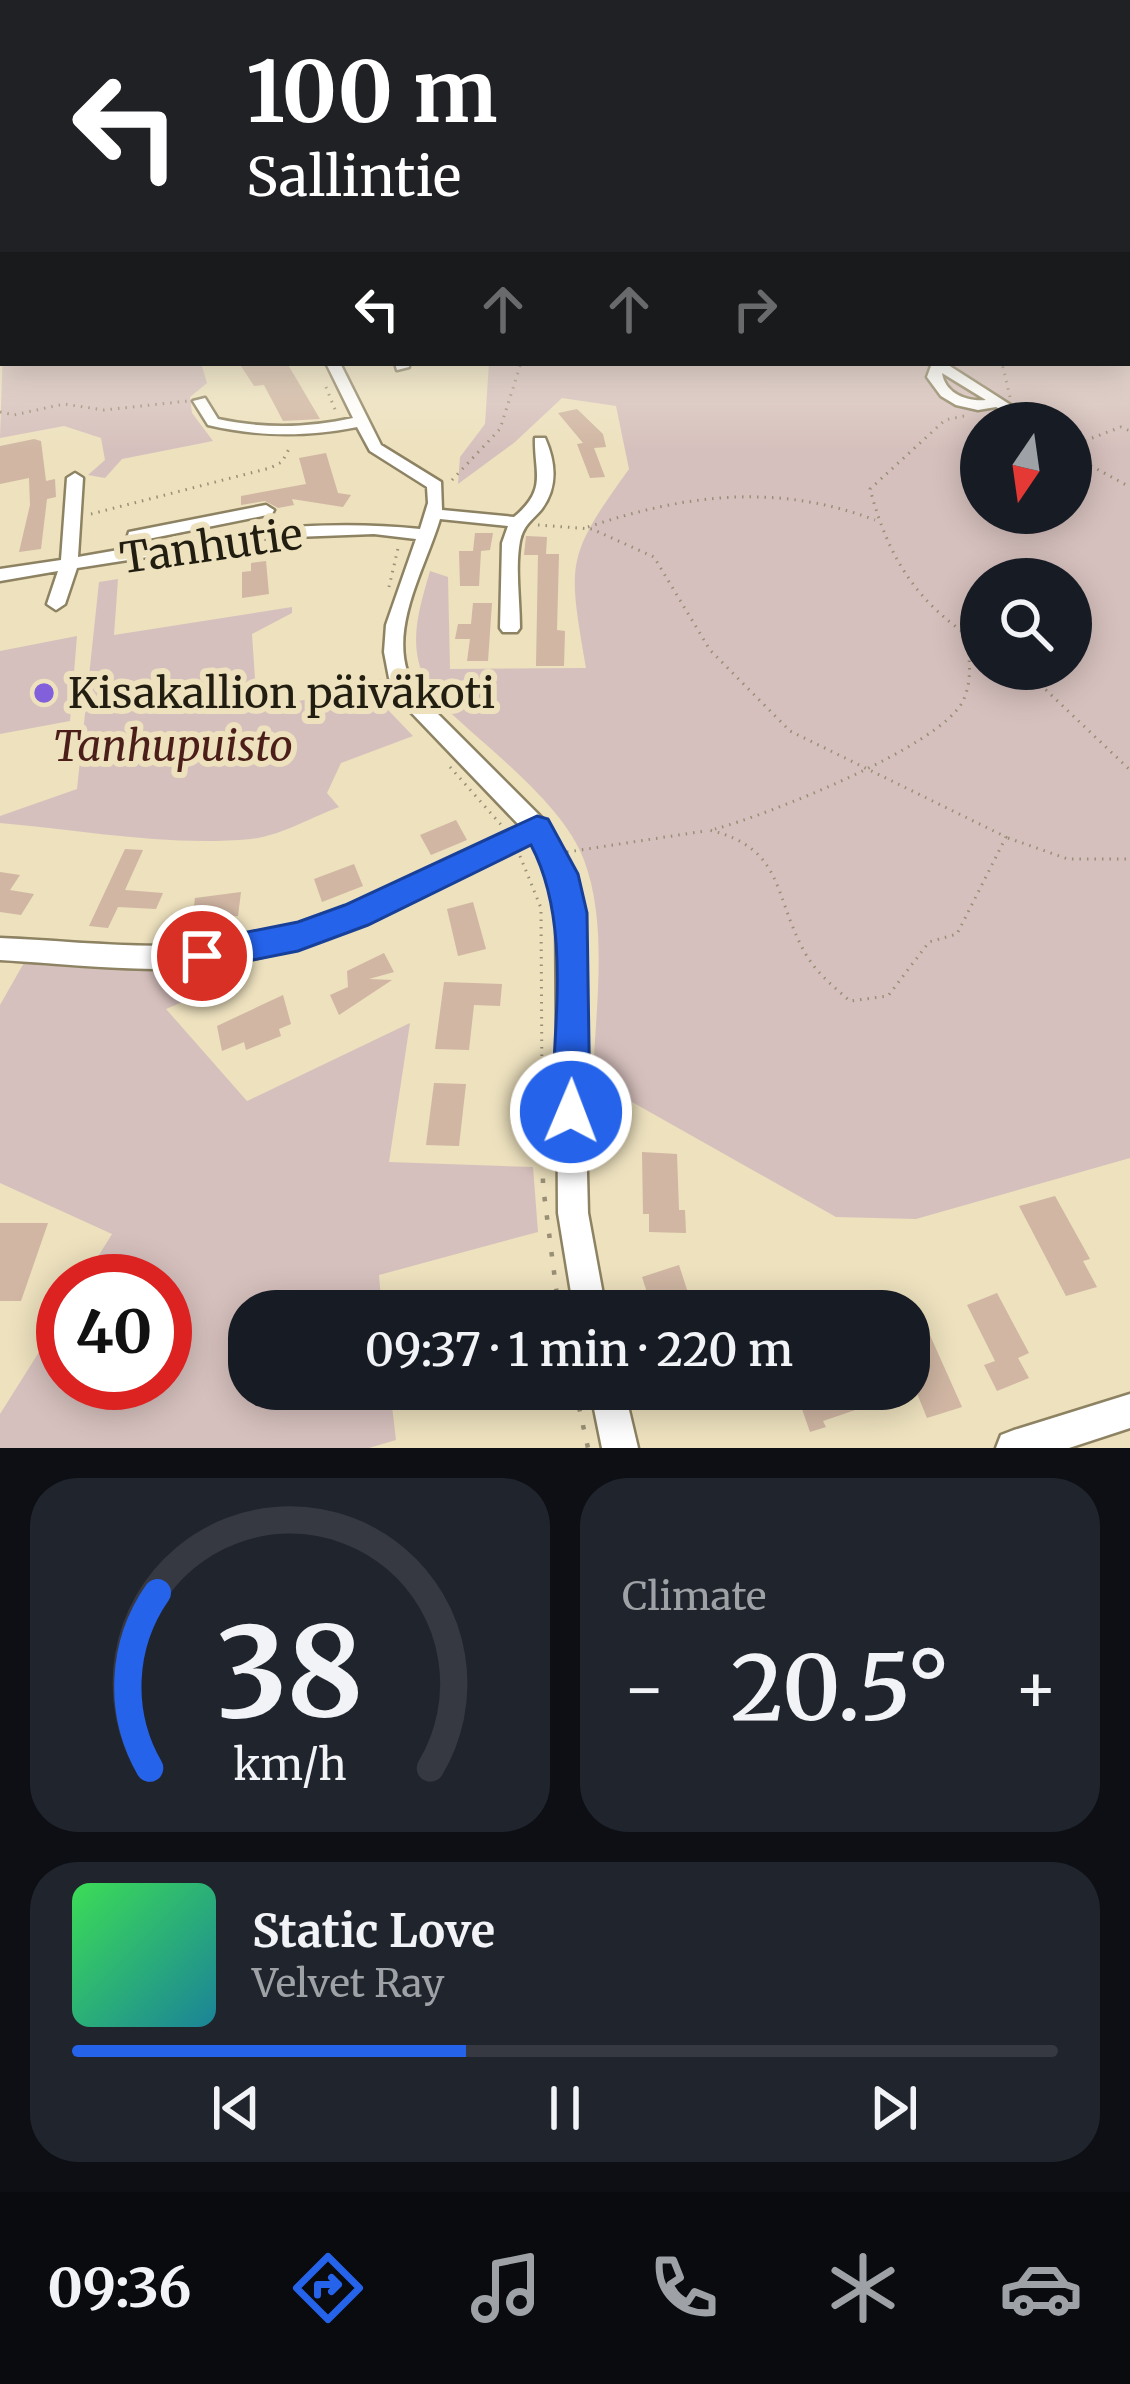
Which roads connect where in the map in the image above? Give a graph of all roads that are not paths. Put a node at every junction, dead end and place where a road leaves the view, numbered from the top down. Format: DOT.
graph roads {
  1 [pos="334,366"];
  2 [pos="936,366"];
  3 [pos="200,401"];
  4 [pos="963,402"];
  5 [pos="364,426"];
  6 [pos="540,441"];
  7 [pos="289,449"];
  8 [pos="75,478"];
  9 [pos="266,510"];
  10 [pos="437,514"];
  11 [pos="518,522"];
  12 [pos="423,535"];
  13 [pos="132,556"];
  14 [pos="69,565"];
  15 [pos="0,575"];
  16 [pos="56,604"];
  17 [pos="511,628"];
  18 [pos="525,834"];
  19 [pos="0,949"];
  20 [pos="586,1290"];
  21 [pos="612,1410"];
  22 [pos="1130,1411"];
  23 [pos="620,1448"];
  24 [pos="1014,1448"];
  1 -- 5 [label="street"];
  2 -- 4 [label="street"];
  3 -- 5 [label="street"];
  5 -- 7 [label="street"];
  5 -- 10 [label="street"];
  6 -- 11 [label="street"];
  8 -- 14 [label="street"];
  9 -- 13 [label="street"];
  10 -- 11 [label="street"];
  10 -- 12 [label="street"];
  11 -- 17 [label="street"];
  12 -- 13 [label="street, Tanhutie"];
  12 -- 18 [label="street"];
  13 -- 14 [label="street, Tanhutie"];
  14 -- 15 [label="street, Tanhutie"];
  14 -- 16 [label="street"];
  18 -- 19 [label="street"];
  18 -- 20 [label="street"];
  21 -- 23 [label="street"];
  22 -- 24 [label="street"];
}
